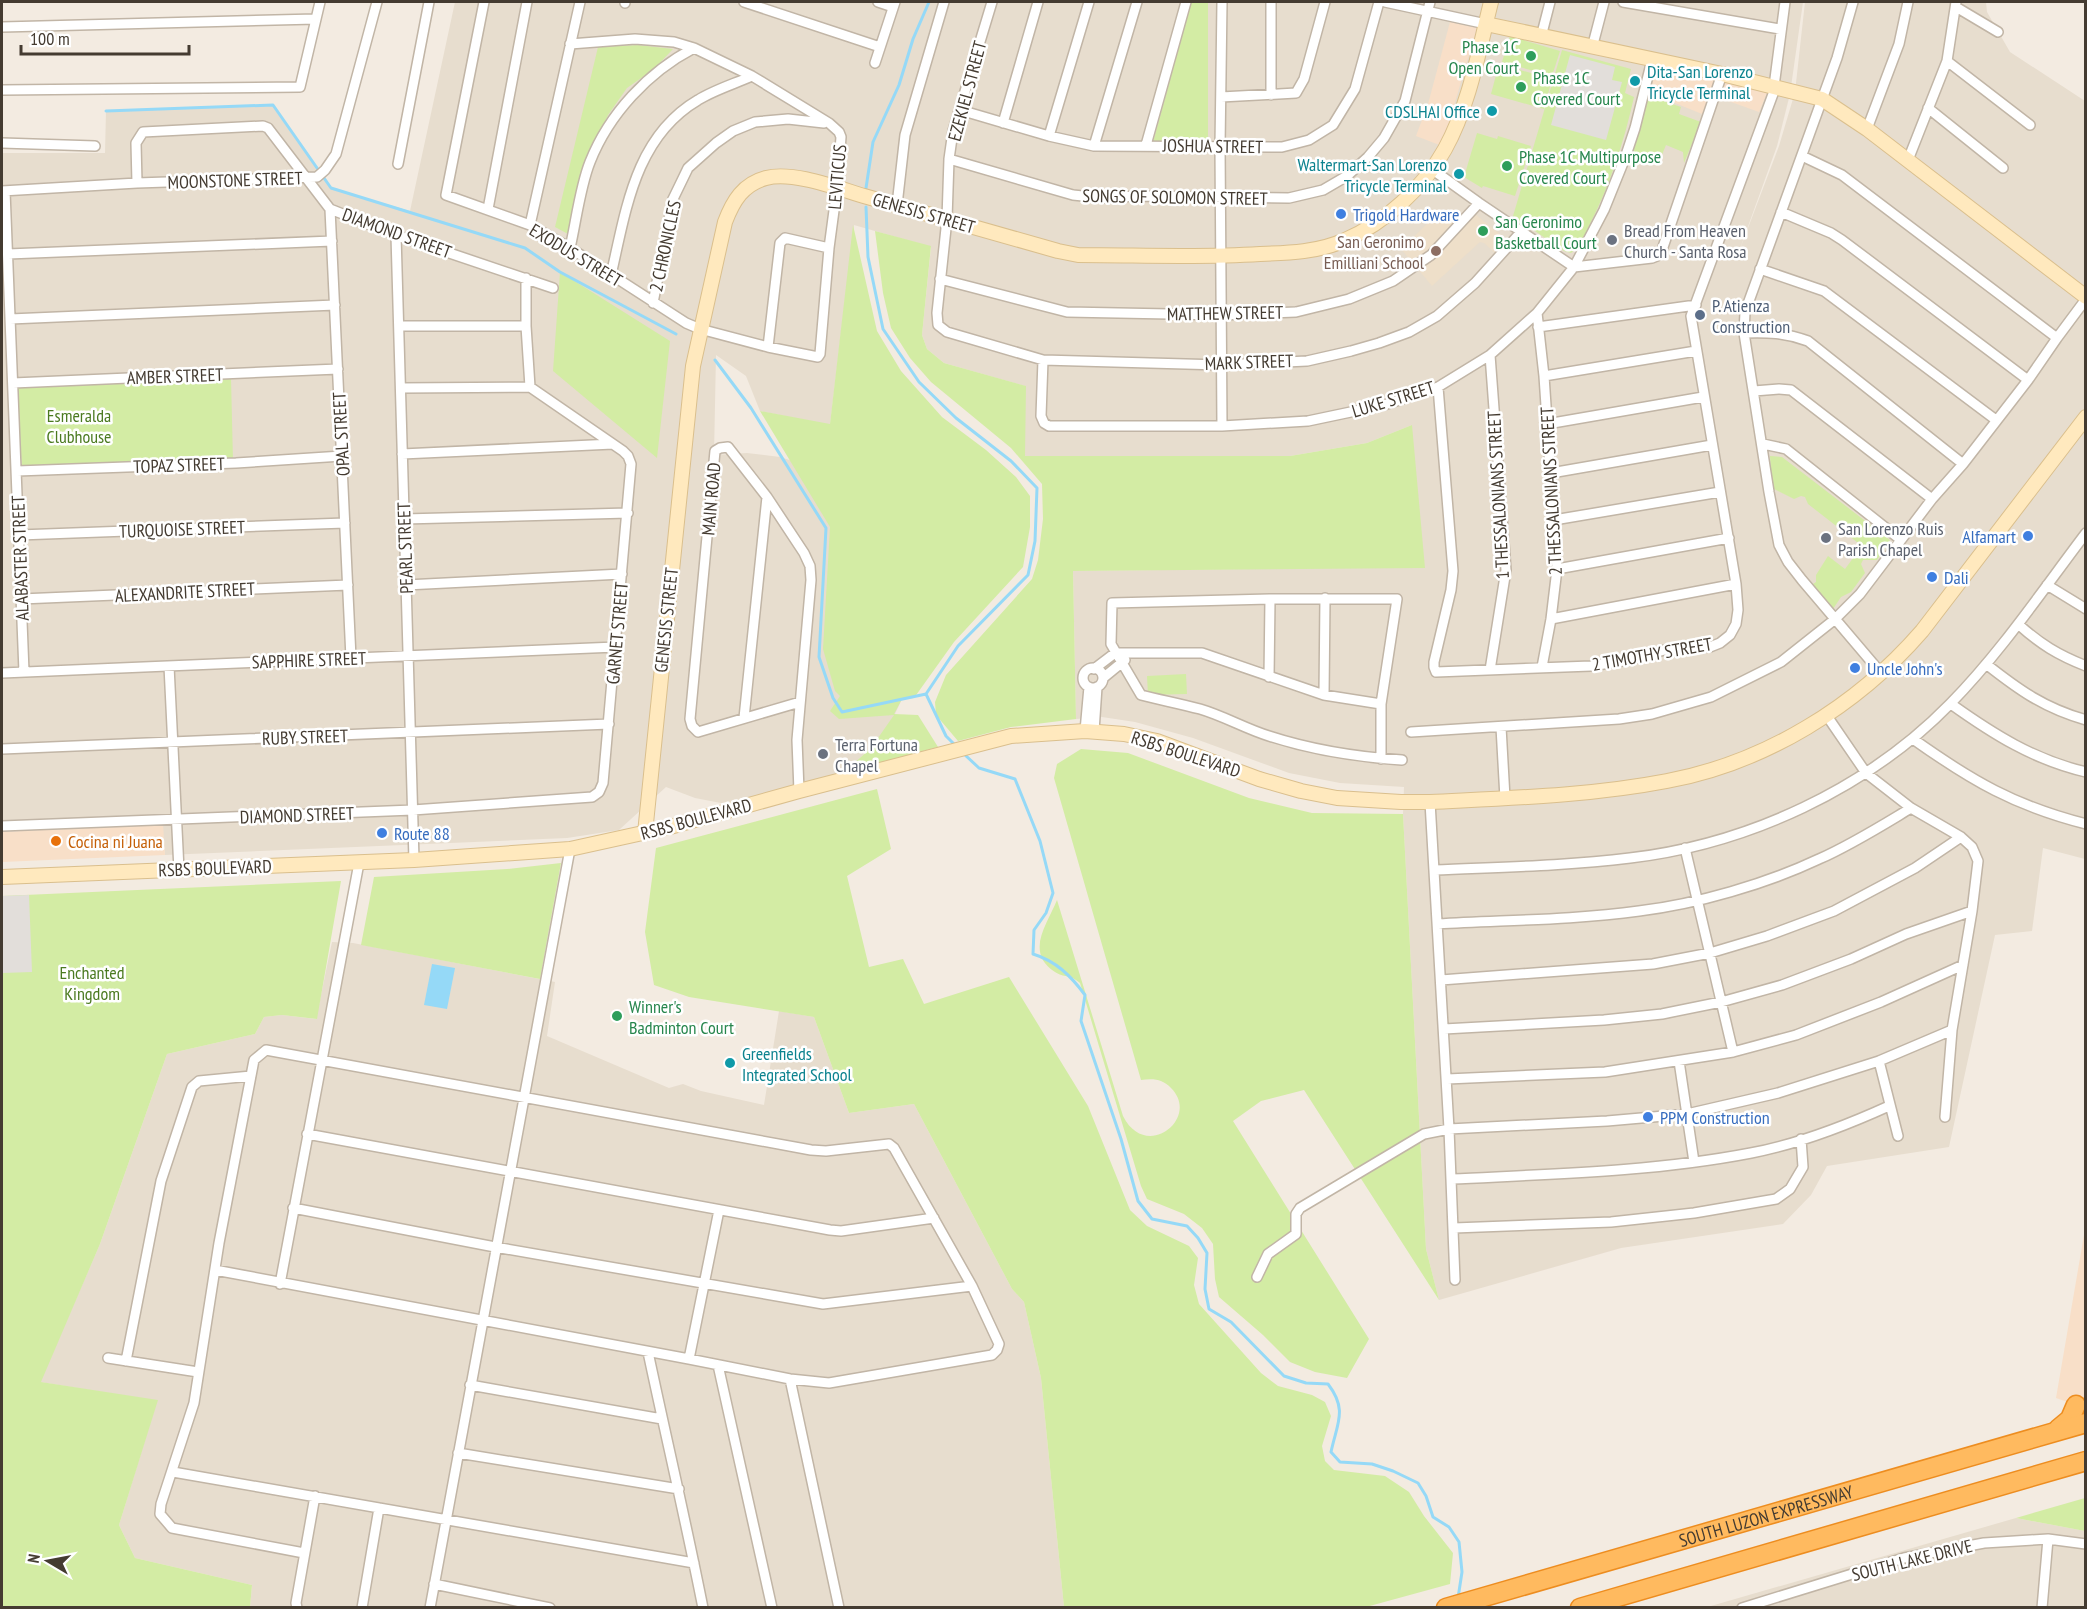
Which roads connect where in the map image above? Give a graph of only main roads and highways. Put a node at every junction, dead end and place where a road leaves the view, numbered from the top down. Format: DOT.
graph roads {
  1 [pos="2076,1405"];
  2 [pos="2085,1423"];
  3 [pos="2055,1431"];
  4 [pos="2085,1461"];
  5 [pos="1446,1608"];
  6 [pos="1580,1608"];
  1 -- 3 [label="highway"];
  2 -- 3 [label="highway, SOUTH LUZON EXPRESSWAY"];
  3 -- 5 [label="highway, SOUTH LUZON EXPRESSWAY"];
  4 -- 6 [label="highway, SOUTH LUZON EXPRESSWAY"];
}
